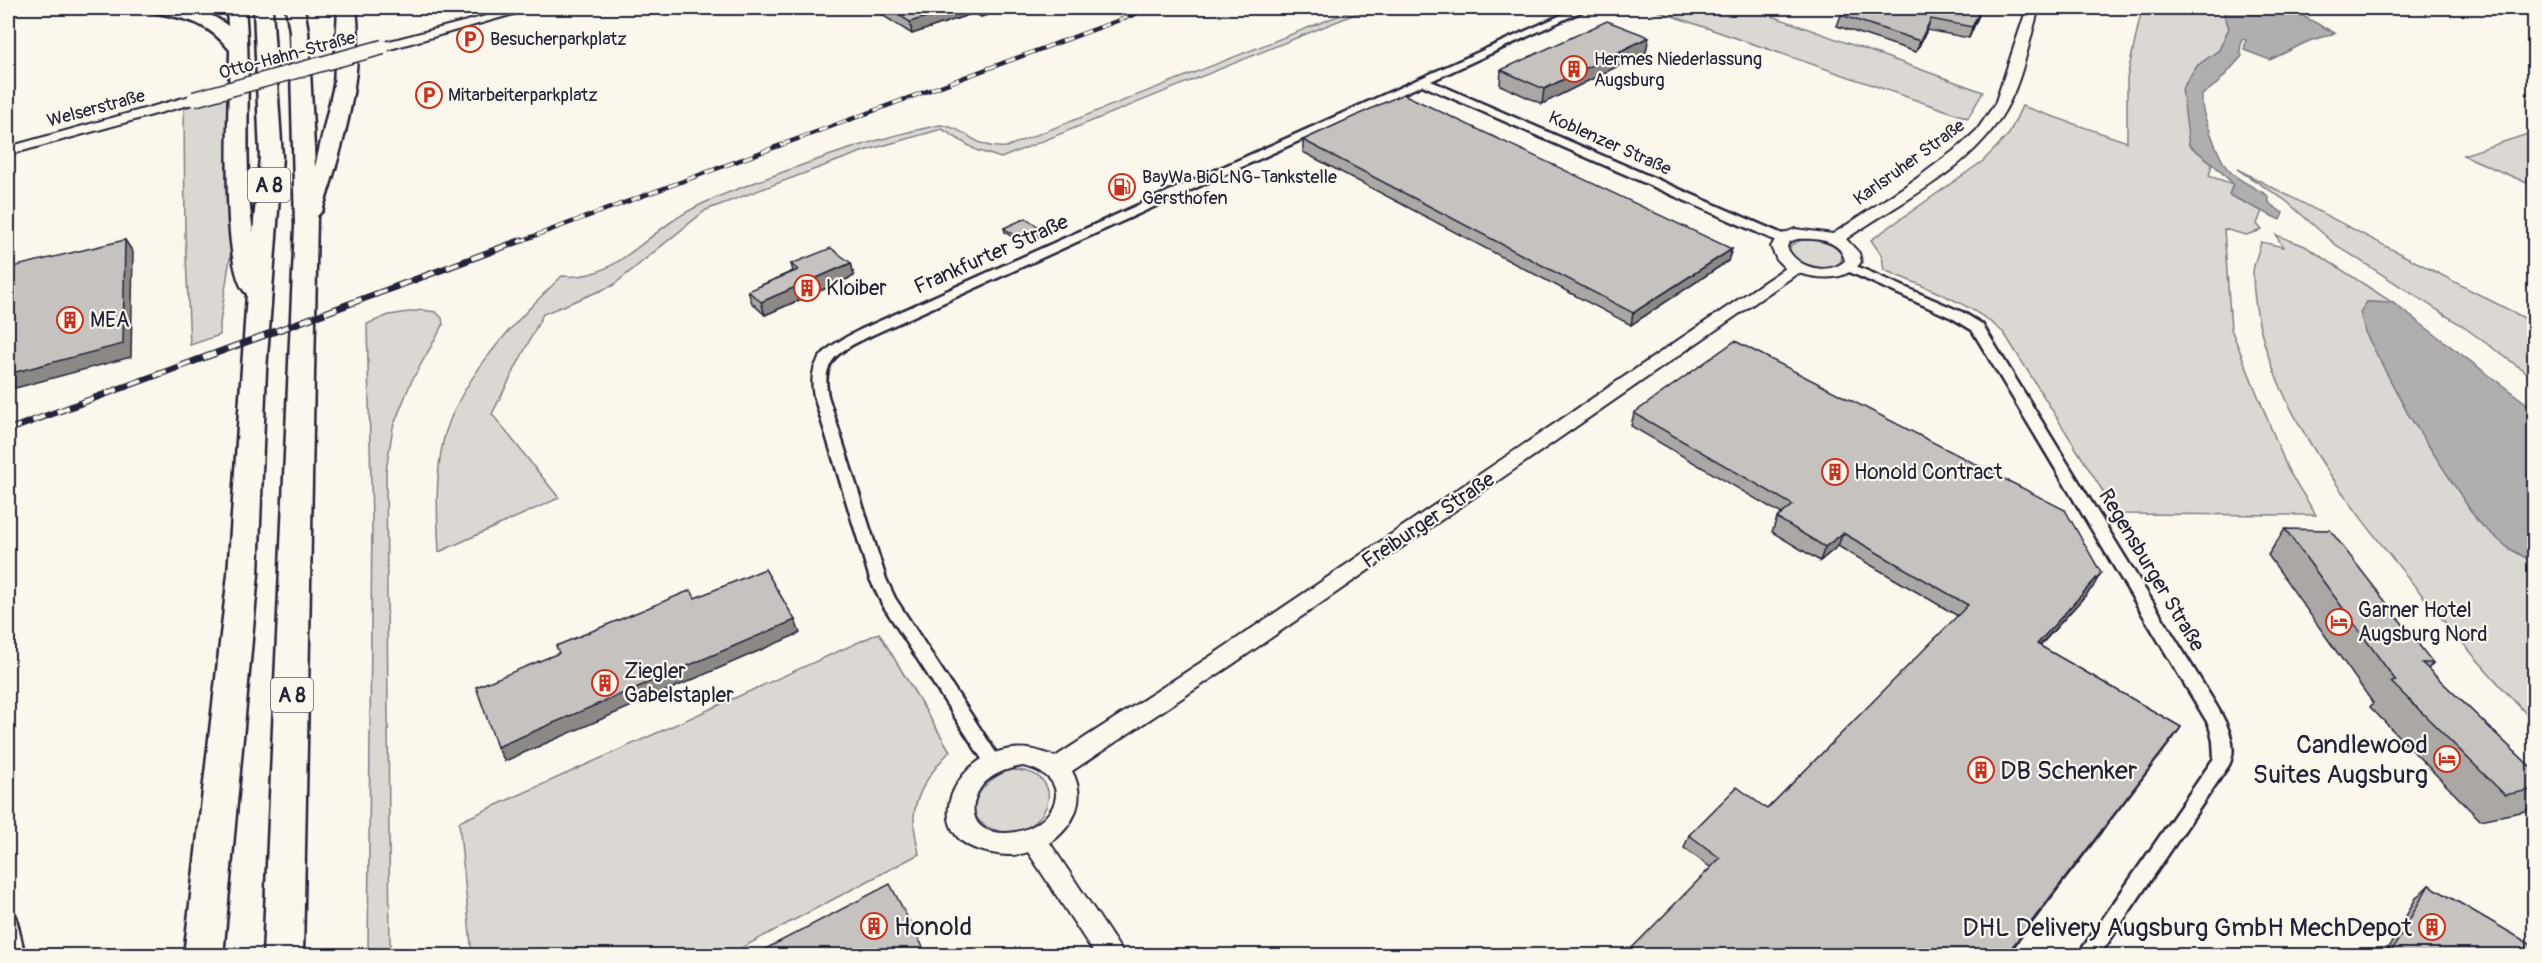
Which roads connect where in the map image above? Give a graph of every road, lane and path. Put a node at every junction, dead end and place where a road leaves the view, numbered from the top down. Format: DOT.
graph roads {
  1 [pos="160,8"];
  2 [pos="236,8"];
  3 [pos="263,8"];
  4 [pos="295,8"];
  5 [pos="347,8"];
  6 [pos="529,8"];
  7 [pos="1584,8"];
  8 [pos="2033,8"];
  9 [pos="238,48"];
  10 [pos="1422,81"];
  11 [pos="194,99"];
  12 [pos="8,151"];
  13 [pos="306,226"];
  14 [pos="1783,239"];
  15 [pos="1834,240"];
  16 [pos="1797,267"];
  17 [pos="1849,267"];
  18 [pos="260,303"];
  19 [pos="993,762"];
  20 [pos="1056,769"];
  21 [pos="1034,840"];
  22 [pos="8,920"];
  23 [pos="15,956"];
  24 [pos="203,956"];
  25 [pos="283,956"];
  26 [pos="1112,956"];
  27 [pos="2087,956"];
  1 -- 9 [label="highway"];
  2 -- 9 [label="highway"];
  3 -- 18 [label="highway, A 8"];
  4 -- 13 [label="highway, A 8"];
  5 -- 13 [label="highway"];
  6 -- 11 [label="street, Otto-Hahn-Straße, bridge"];
  7 -- 10 [label="street, Frankfurter Straße"];
  8 -- 15 [label="street, Karlsruher Straße"];
  9 -- 18 [label="highway"];
  10 -- 14 [label="street, Koblenzer Straße"];
  10 -- 19 [label="street, Frankfurter Straße"];
  11 -- 12 [label="street, Welserstraße"];
  13 -- 25 [label="highway, A 8"];
  14 -- 15 [label="street"];
  14 -- 16 [label="street"];
  15 -- 17 [label="street"];
  16 -- 17 [label="street"];
  16 -- 20 [label="street, Freiburger Straße"];
  17 -- 27 [label="street, Regensburger Straße"];
  18 -- 24 [label="highway, A 8"];
  19 -- 20 [label="street"];
  19 -- 21 [label="street"];
  20 -- 21 [label="street"];
  21 -- 26 [label="street"];
  22 -- 23 [label="street"];
}
